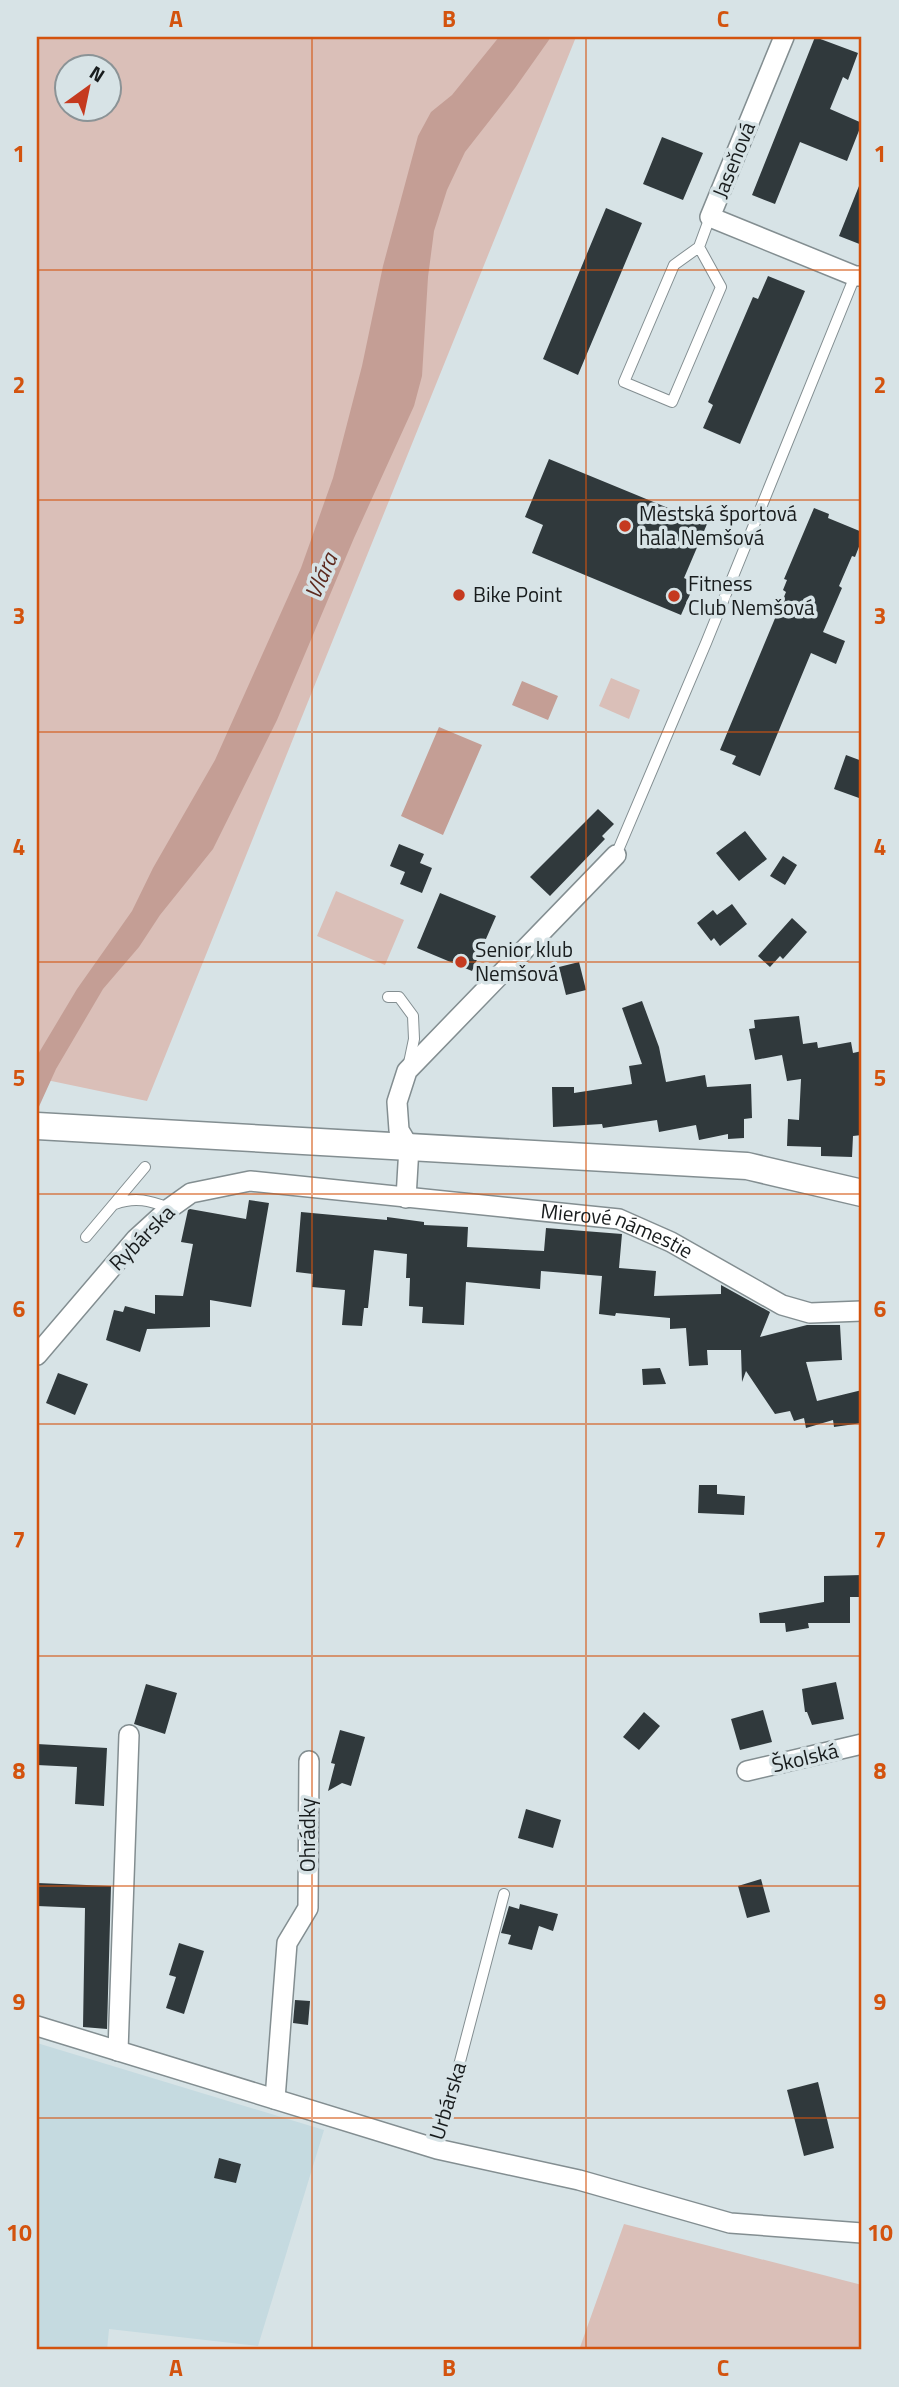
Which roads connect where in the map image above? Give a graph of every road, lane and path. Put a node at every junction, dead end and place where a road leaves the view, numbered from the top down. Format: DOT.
graph roads {
  1 [pos="784,37"];
  2 [pos="710,217"];
  3 [pos="699,247"];
  4 [pos="859,276"];
  5 [pos="616,855"];
  6 [pos="388,997"];
  7 [pos="407,1070"];
  8 [pos="37,1126"];
  9 [pos="409,1147"];
  10 [pos="145,1167"];
  11 [pos="862,1193"];
  12 [pos="406,1198"];
  13 [pos="115,1204"];
  14 [pos="170,1208"];
  15 [pos="86,1237"];
  16 [pos="862,1311"];
  17 [pos="37,1355"];
  18 [pos="129,1735"];
  19 [pos="862,1744"];
  20 [pos="309,1761"];
  21 [pos="747,1771"];
  22 [pos="504,1894"];
  23 [pos="37,2026"];
  24 [pos="118,2051"];
  25 [pos="275,2099"];
  26 [pos="437,2148"];
  27 [pos="862,2233"];
  1 -- 2 [label="street, Jaseňová"];
  2 -- 3 [label="lane"];
  2 -- 4 [label="street, Jaseňová"];
  3 -- 3 [label="lane"];
  4 -- 5 [label="lane"];
  5 -- 7 [label="street"];
  6 -- 7 [label="lane"];
  7 -- 9 [label="street"];
  8 -- 9 [label="main road"];
  9 -- 11 [label="main road"];
  9 -- 12 [label="street"];
  10 -- 13 [label="lane"];
  12 -- 14 [label="street, Rybárska"];
  12 -- 16 [label="street, Mierové námestie"];
  13 -- 14 [label="lane"];
  13 -- 15 [label="lane"];
  14 -- 17 [label="street, Rybárska"];
  18 -- 24 [label="street"];
  19 -- 21 [label="street, Školská"];
  20 -- 25 [label="street, Ohrádky"];
  22 -- 26 [label="lane, Urbárska"];
  23 -- 24 [label="street, Urbárska"];
  24 -- 25 [label="street, Urbárska"];
  25 -- 26 [label="street, Urbárska"];
  26 -- 27 [label="street"];
}
